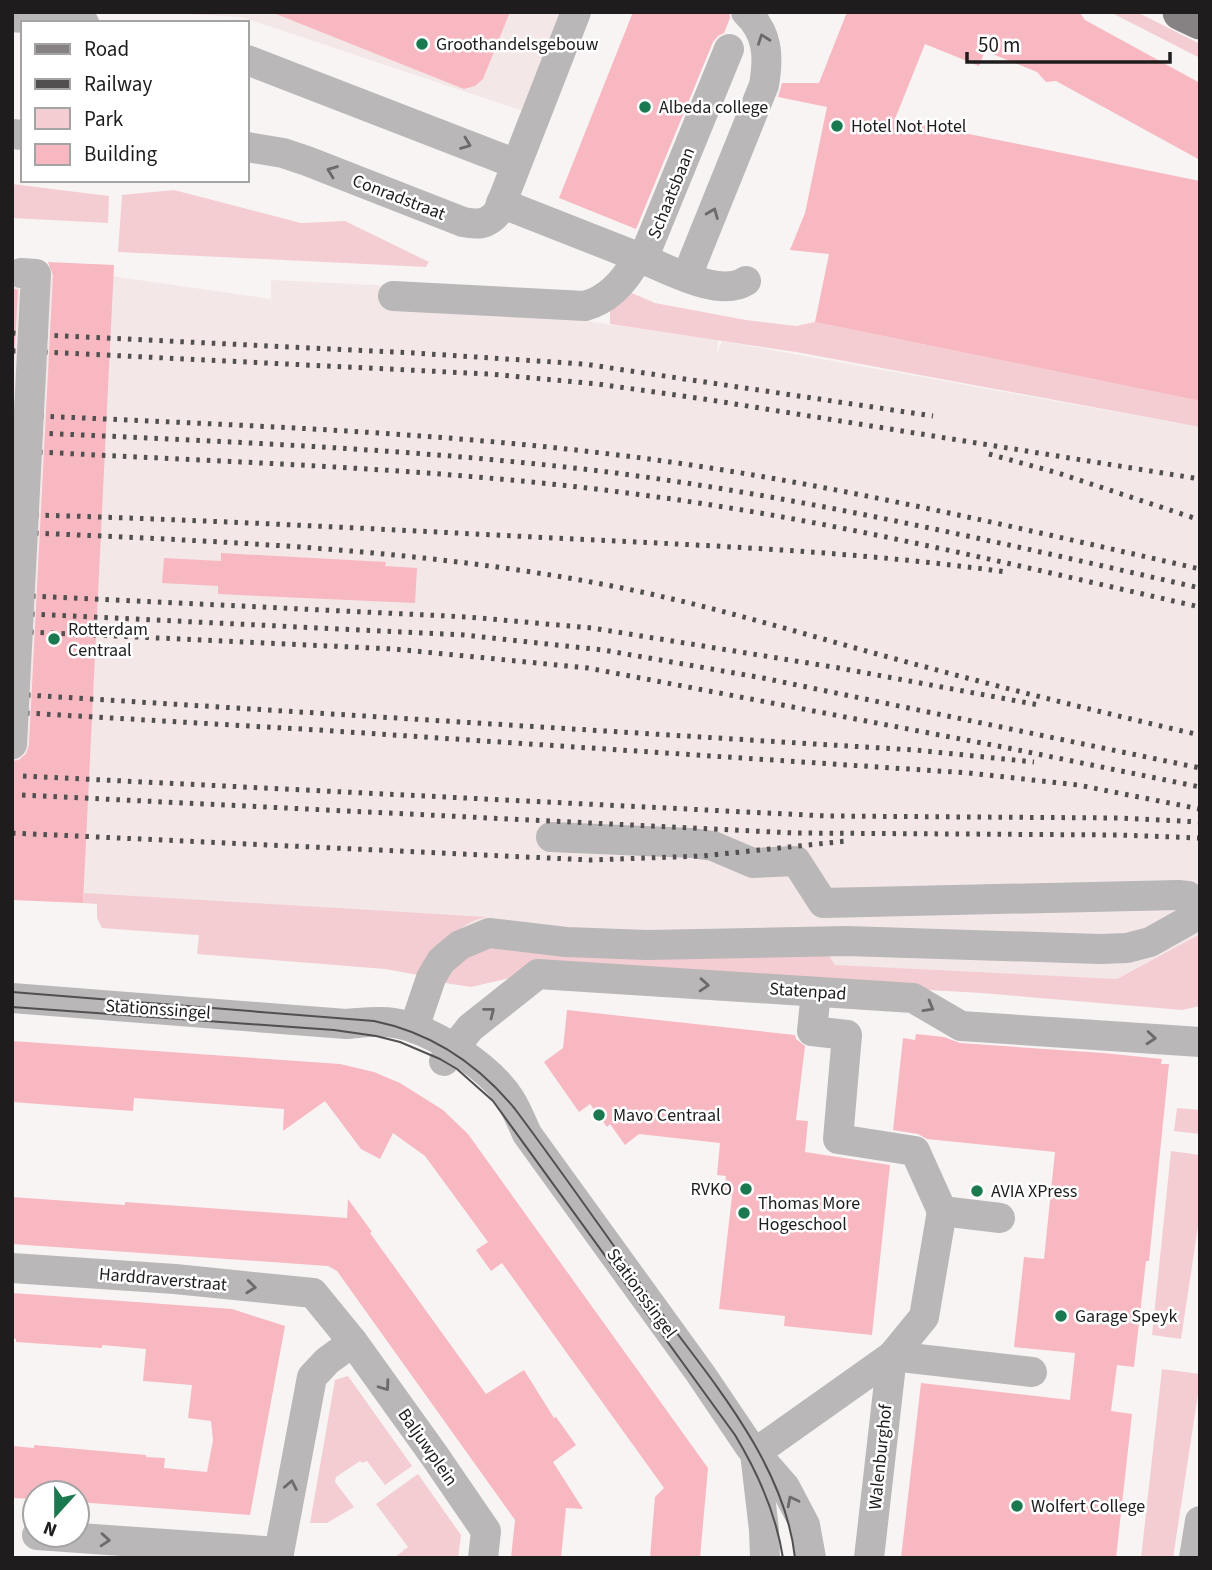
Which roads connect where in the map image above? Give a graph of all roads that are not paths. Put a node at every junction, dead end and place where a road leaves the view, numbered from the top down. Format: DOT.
graph roads {
  1 [pos="576,12"];
  2 [pos="746,12"];
  3 [pos="1181,12"];
  4 [pos="12,17"];
  5 [pos="59,21"];
  6 [pos="1200,21"];
  7 [pos="729,49"];
  8 [pos="248,60"];
  9 [pos="248,147"];
  10 [pos="516,163"];
  11 [pos="501,203"];
  12 [pos="641,258"];
  13 [pos="20,273"];
  14 [pos="687,276"];
  15 [pos="746,281"];
  16 [pos="393,296"];
  17 [pos="19,482"];
  18 [pos="17,564"];
  19 [pos="14,663"];
  20 [pos="12,744"];
  21 [pos="551,836"];
  22 [pos="1200,906"];
  23 [pos="1200,914"];
  24 [pos="816,992"];
  25 [pos="12,998"];
  26 [pos="346,1024"];
  27 [pos="414,1028"];
  28 [pos="1200,1042"];
  29 [pos="449,1055"];
  30 [pos="942,1211"];
  31 [pos="1000,1218"];
  32 [pos="12,1268"];
  33 [pos="313,1293"];
  34 [pos="353,1342"];
  35 [pos="891,1356"];
  36 [pos="1032,1372"];
  37 [pos="755,1453"];
  38 [pos="1200,1521"];
  39 [pos="91,1540"];
  40 [pos="279,1555"];
  41 [pos="483,1558"];
  42 [pos="765,1558"];
  43 [pos="811,1558"];
  44 [pos="869,1558"];
  45 [pos="1194,1558"];
  1 -- 10 [label="street, Conradstraat"];
  14 -- 2 [label="street, one-way"];
  3 -- 6 [label="main road"];
  4 -- 5 [label="street"];
  7 -- 12 [label="street, Schaatsbaan"];
  8 -- 10 [label="street, one-way"];
  11 -- 9 [label="street, Conradstraat, one-way"];
  10 -- 11 [label="street, Conradstraat"];
  11 -- 12 [label="street, Schaatsbaan"];
  12 -- 14 [label="street, Schaatsbaan"];
  12 -- 16 [label="street"];
  13 -- 17 [label="street, bridge"];
  14 -- 15 [label="street, Schaatsbaan"];
  17 -- 18 [label="street, bridge"];
  18 -- 19 [label="street, bridge"];
  19 -- 20 [label="street, bridge"];
  21 -- 22 [label="street"];
  23 -- 27 [label="street"];
  24 -- 28 [label="street, Statenpad, one-way"];
  29 -- 24 [label="street, Statenpad, one-way"];
  24 -- 30 [label="street"];
  25 -- 26 [label="street, Stationssingel"];
  26 -- 27 [label="street, Stationssingel"];
  26 -- 29 [label="street, Stationssingel"];
  27 -- 29 [label="street, Stationssingel"];
  29 -- 37 [label="street, Stationssingel"];
  30 -- 31 [label="street"];
  30 -- 35 [label="street"];
  32 -- 33 [label="street, Harddraverstraat, one-way"];
  33 -- 34 [label="street, Baljuwplein"];
  40 -- 34 [label="street, one-way"];
  34 -- 41 [label="street, Baljuwplein, one-way"];
  35 -- 36 [label="street"];
  35 -- 37 [label="street"];
  35 -- 44 [label="street, Walenburghof"];
  37 -- 42 [label="street, Stationssingel"];
  43 -- 37 [label="street, Stationssingel, one-way"];
  38 -- 45 [label="street"];
  39 -- 40 [label="street, one-way"];
}
